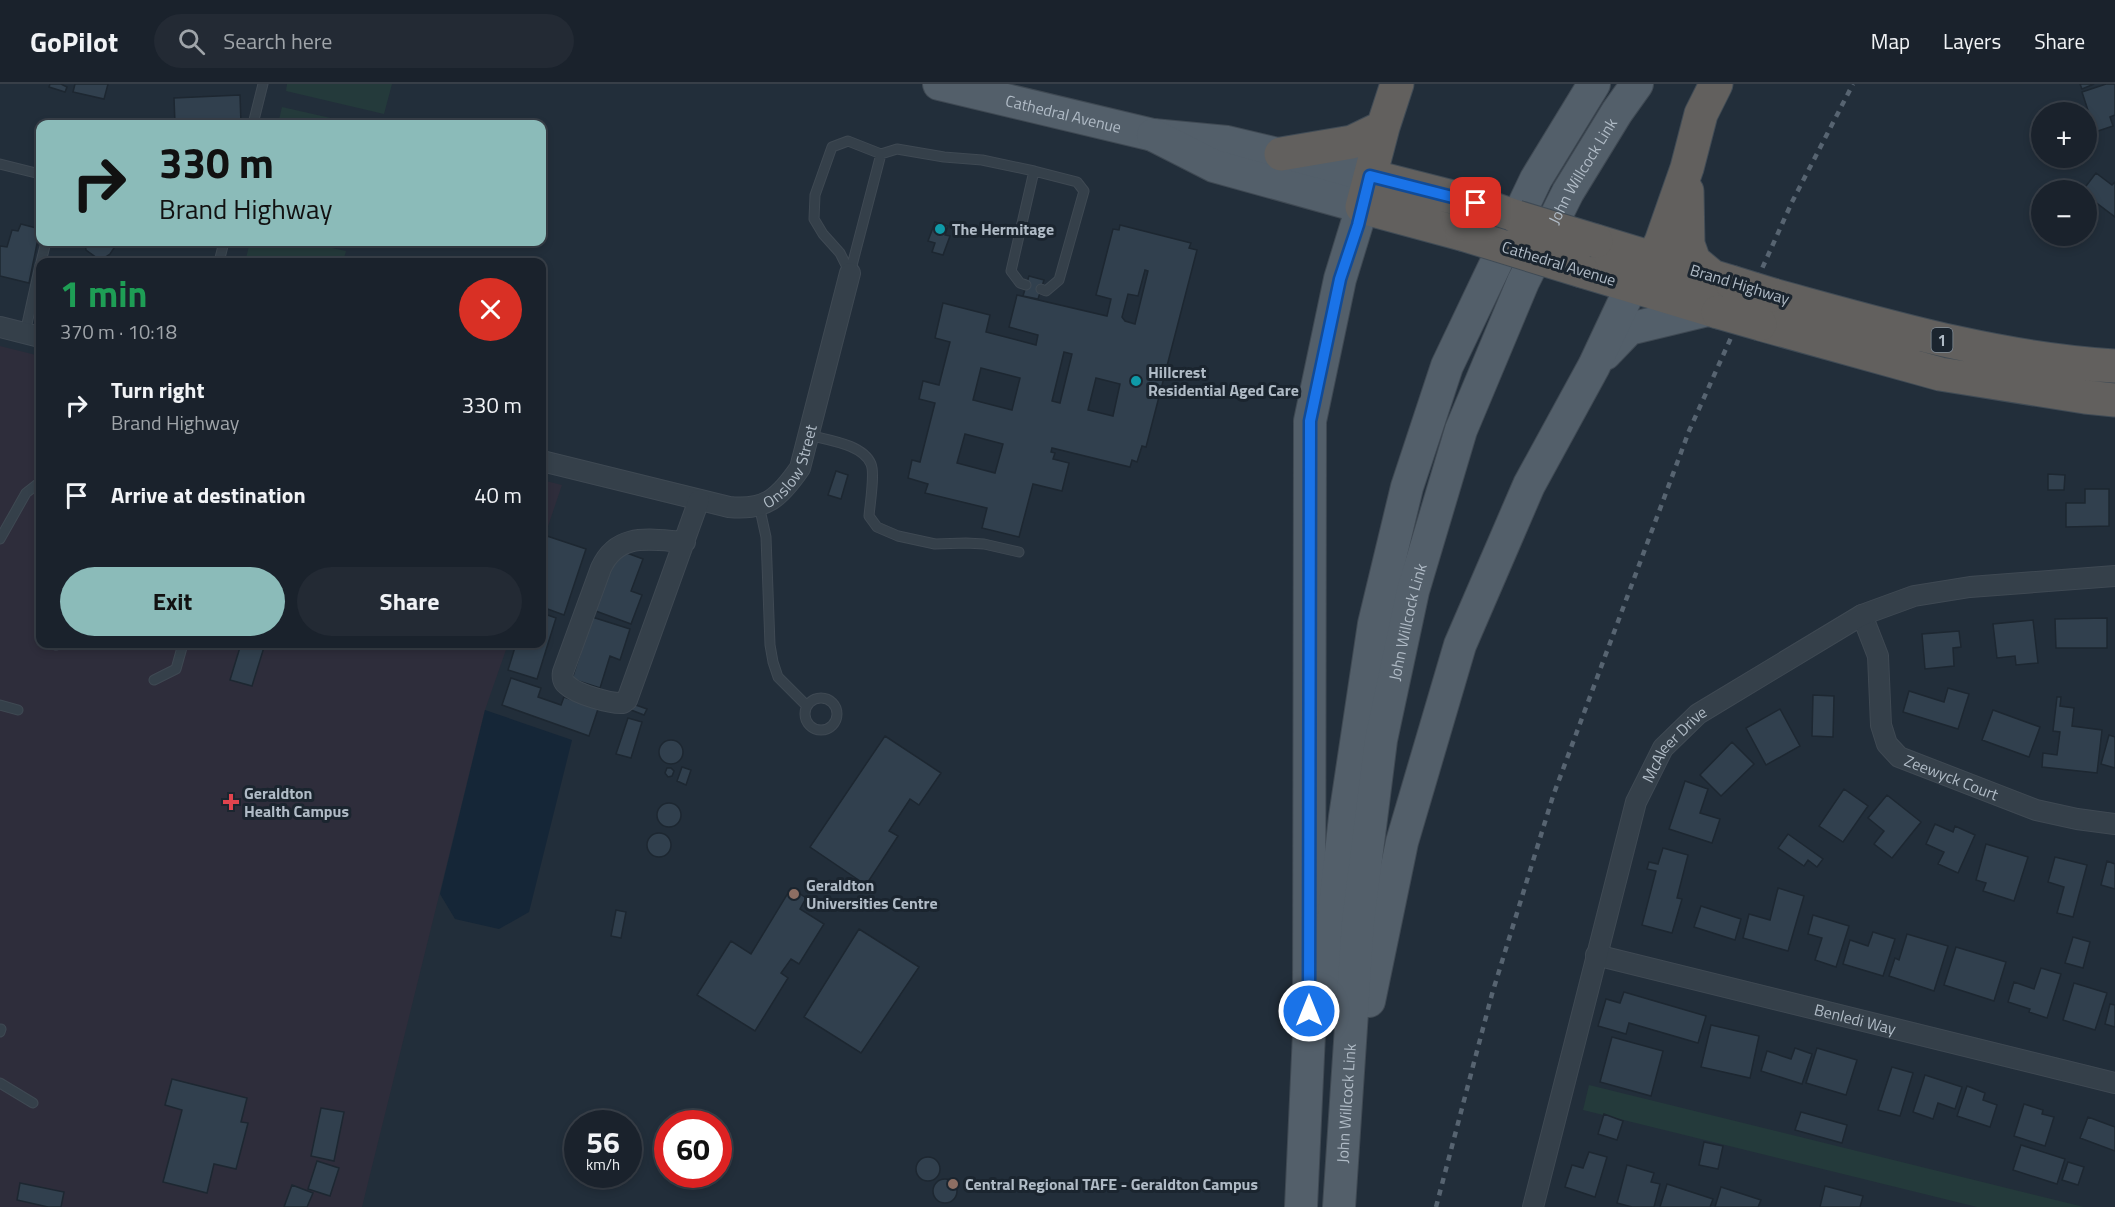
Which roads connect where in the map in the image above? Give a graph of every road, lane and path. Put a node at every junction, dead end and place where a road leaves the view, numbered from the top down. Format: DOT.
graph roads {
  1 [pos="263,84"];
  2 [pos="939,84"];
  3 [pos="1397,84"];
  4 [pos="1594,84"];
  5 [pos="1637,84"];
  6 [pos="1716,84"];
  7 [pos="254,120"];
  8 [pos="1383,127"];
  9 [pos="1153,135"];
  10 [pos="881,154"];
  11 [pos="1281,154"];
  12 [pos="0,164"];
  13 [pos="1687,168"];
  14 [pos="1034,171"];
  15 [pos="36,173"];
  16 [pos="1366,192"];
  17 [pos="1319,195"];
  18 [pos="1653,257"];
  19 [pos="850,273"];
  20 [pos="1340,279"];
  21 [pos="1722,279"];
  22 [pos="1026,285"];
  23 [pos="1632,285"];
  24 [pos="1041,289"];
  25 [pos="36,308"];
  26 [pos="1715,310"];
  27 [pos="1760,324"];
  28 [pos="0,327"];
  29 [pos="33,335"];
  30 [pos="1594,366"];
  31 [pos="2115,366"];
  32 [pos="2115,400"];
  33 [pos="809,435"];
  34 [pos="546,462"];
  35 [pos="36,485"];
  36 [pos="699,500"];
  37 [pos="759,504"];
  38 [pos="0,539"];
  39 [pos="685,542"];
  40 [pos="1019,552"];
  41 [pos="2115,576"];
  42 [pos="1862,615"];
  43 [pos="182,648"];
  44 [pos="154,680"];
  45 [pos="0,705"];
  46 [pos="807,706"];
  47 [pos="18,710"];
  48 [pos="2115,824"];
  49 [pos="1596,955"];
  50 [pos="0,1083"];
  51 [pos="2115,1083"];
  52 [pos="33,1103"];
  53 [pos="1303,1207"];
  54 [pos="1340,1207"];
  55 [pos="1533,1207"];
  1 -- 7 [label="lane"];
  2 -- 9 [label="main road, Cathedral Avenue"];
  3 -- 8 [label="highway"];
  4 -- 53 [label="main road, John Willcock Link"];
  5 -- 54 [label="main road, John Willcock Link"];
  6 -- 13 [label="highway, 1"];
  8 -- 11 [label="highway"];
  8 -- 16 [label="highway"];
  9 -- 11 [label="main road, Cathedral Avenue"];
  9 -- 17 [label="main road, Cathedral Avenue"];
  10 -- 14 [label="lane"];
  10 -- 19 [label="lane"];
  10 -- 19 [label="lane"];
  11 -- 16 [label="main road, Cathedral Avenue"];
  12 -- 15 [label="lane"];
  13 -- 18 [label="highway, 1"];
  13 -- 21 [label="highway, 1"];
  14 -- 22 [label="lane"];
  14 -- 24 [label="lane"];
  16 -- 17 [label="main road, Cathedral Avenue"];
  16 -- 18 [label="highway, Brand Highway / 1, bridge"];
  16 -- 20 [label="main road"];
  16 -- 23 [label="highway, Cathedral Avenue / 1, bridge"];
  17 -- 20 [label="main road"];
  18 -- 21 [label="highway, Brand Highway / 1"];
  18 -- 23 [label="highway"];
  19 -- 33 [label="street, Onslow Street"];
  20 -- 53 [label="main road"];
  21 -- 31 [label="highway, Brand Highway / 1, bridge"];
  23 -- 26 [label="highway, Cathedral Avenue / 1"];
  23 -- 30 [label="main road"];
  25 -- 29 [label="lane"];
  26 -- 27 [label="highway, Cathedral Avenue / 1, bridge"];
  26 -- 30 [label="main road"];
  27 -- 32 [label="highway, Brand Highway / 1"];
  28 -- 29 [label="street"];
  30 -- 54 [label="main road"];
  33 -- 37 [label="street, Onslow Street"];
  33 -- 40 [label="lane"];
  34 -- 36 [label="street, Onslow Street"];
  35 -- 38 [label="lane"];
  36 -- 37 [label="street, Onslow Street"];
  36 -- 39 [label="street"];
  37 -- 46 [label="lane"];
  39 -- 39 [label="street"];
  41 -- 42 [label="street, McAleer Drive"];
  42 -- 48 [label="street, Zeewyck Court"];
  42 -- 49 [label="street, McAleer Drive"];
  43 -- 44 [label="lane"];
  45 -- 47 [label="lane"];
  49 -- 51 [label="street, Benledi Way"];
  49 -- 55 [label="street, McAleer Drive"];
  50 -- 52 [label="lane"];
}
